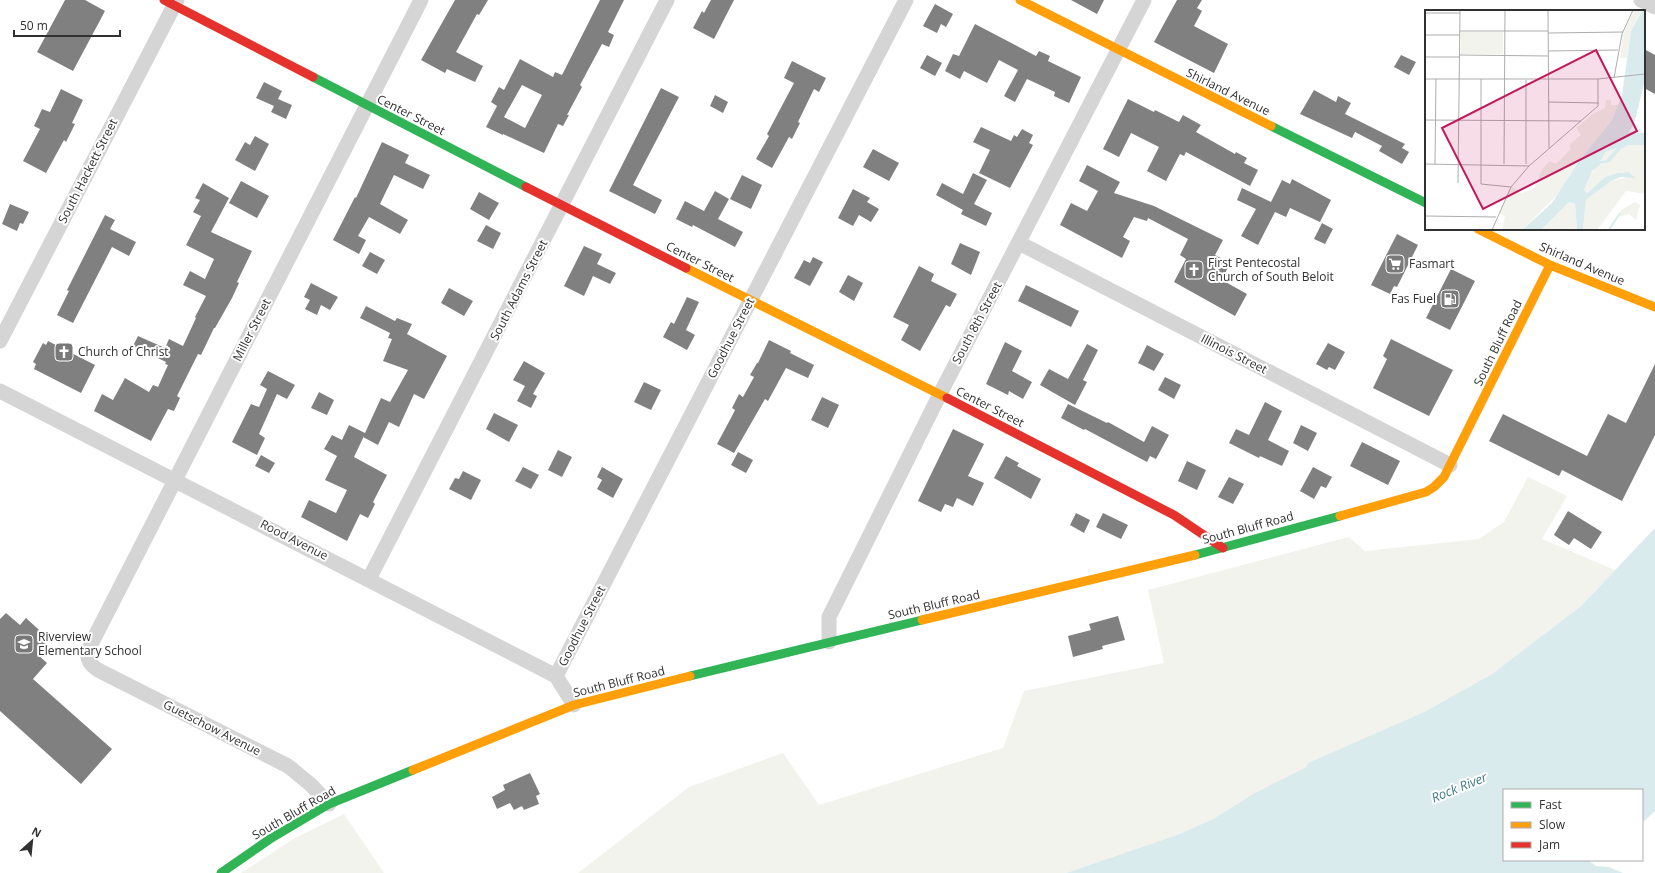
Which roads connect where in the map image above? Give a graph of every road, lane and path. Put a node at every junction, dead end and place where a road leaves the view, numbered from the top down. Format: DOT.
graph roads {
  1 [pos="421,0"];
  2 [pos="667,0"];
  3 [pos="906,0"];
  4 [pos="1020,0"];
  5 [pos="1144,0"];
  6 [pos="1641,0"];
  7 [pos="172,2"];
  8 [pos="1655,7"];
  9 [pos="1119,51"];
  10 [pos="367,106"];
  11 [pos="1425,203"];
  12 [pos="562,206"];
  13 [pos="1480,230"];
  14 [pos="1019,243"];
  15 [pos="1550,265"];
  16 [pos="751,301"];
  17 [pos="1655,307"];
  18 [pos="0,341"];
  19 [pos="0,391"];
  20 [pos="940,394"];
  21 [pos="1450,466"];
  22 [pos="175,480"];
  23 [pos="1223,548"];
  24 [pos="369,579"];
  25 [pos="829,642"];
  26 [pos="89,660"];
  27 [pos="556,676"];
  28 [pos="574,705"];
  29 [pos="329,804"];
  30 [pos="221,873"];
  1 -- 10 [label="street, Miller Street"];
  2 -- 12 [label="street, South Adams Street"];
  3 -- 16 [label="street, Goodhue Street"];
  4 -- 9 [label="street, Shirland Avenue"];
  5 -- 9 [label="street, South 8th Street"];
  6 -- 8 [label="street"];
  7 -- 10 [label="street, Center Street"];
  7 -- 18 [label="street, South Hackett Street"];
  9 -- 11 [label="street, Shirland Avenue"];
  9 -- 14 [label="street, South 8th Street"];
  10 -- 12 [label="street, Center Street"];
  10 -- 22 [label="street, Miller Street"];
  12 -- 16 [label="street, Center Street"];
  12 -- 24 [label="street, South Adams Street"];
  13 -- 15 [label="street, Shirland Avenue"];
  14 -- 20 [label="street, South 8th Street"];
  14 -- 21 [label="street, Illinois Street"];
  15 -- 17 [label="street, Shirland Avenue"];
  15 -- 21 [label="street, South Bluff Road"];
  16 -- 20 [label="street, Center Street"];
  16 -- 27 [label="street, Goodhue Street"];
  19 -- 22 [label="street, Rood Avenue"];
  20 -- 23 [label="street, Center Street"];
  20 -- 25 [label="street, South 8th Street"];
  21 -- 23 [label="street, South Bluff Road"];
  22 -- 24 [label="street, Rood Avenue"];
  22 -- 26 [label="street, Miller Street"];
  23 -- 25 [label="street, South Bluff Road"];
  24 -- 27 [label="street, Rood Avenue"];
  25 -- 28 [label="street, South Bluff Road"];
  26 -- 29 [label="street, Guetschow Avenue"];
  27 -- 28 [label="street"];
  28 -- 29 [label="street, South Bluff Road"];
  29 -- 30 [label="street, South Bluff Road"];
}
